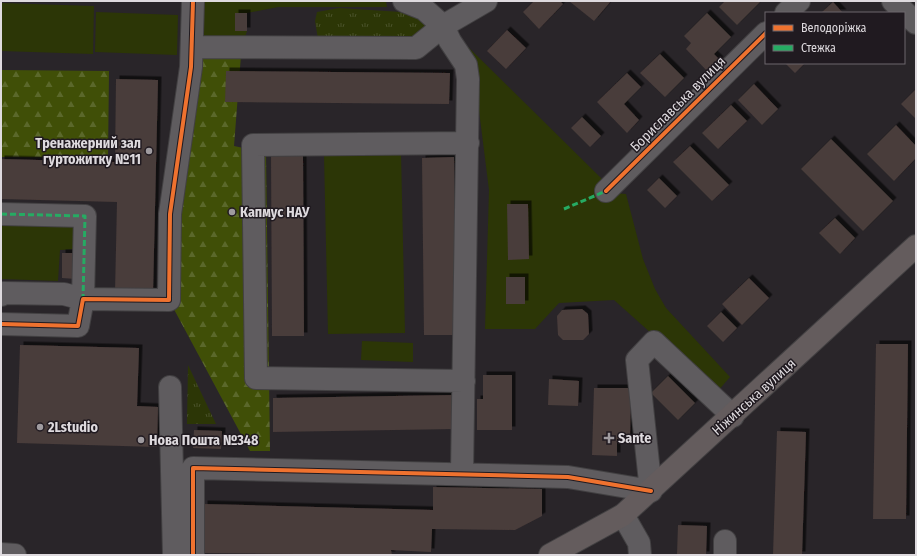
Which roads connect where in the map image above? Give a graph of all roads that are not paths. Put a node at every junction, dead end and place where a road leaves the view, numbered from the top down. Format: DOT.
graph roads {
  1 [pos="193,1"];
  2 [pos="404,1"];
  3 [pos="486,1"];
  4 [pos="799,1"];
  5 [pos="893,1"];
  6 [pos="787,12"];
  7 [pos="904,12"];
  8 [pos="905,13"];
  9 [pos="916,24"];
  10 [pos="443,26"];
  11 [pos="765,34"];
  12 [pos="192,47"];
  13 [pos="468,143"];
  14 [pos="606,191"];
  15 [pos="1,214"];
  16 [pos="916,246"];
  17 [pos="1,295"];
  18 [pos="83,299"];
  19 [pos="1,324"];
  20 [pos="464,381"];
  21 [pos="170,387"];
  22 [pos="733,416"];
  23 [pos="462,473"];
  24 [pos="651,491"];
  25 [pos="623,515"];
  26 [pos="1,554"];
  27 [pos="15,555"];
  28 [pos="174,555"];
  29 [pos="193,555"];
  30 [pos="550,555"];
  31 [pos="640,555"];
  1 -- 12 [label="street"];
  2 -- 10 [label="street"];
  3 -- 10 [label="street"];
  4 -- 6 [label="street"];
  5 -- 7 [label="street"];
  8 -- 9 [label="street"];
  10 -- 12 [label="street"];
  10 -- 13 [label="street"];
  11 -- 14 [label="street, Бориславська вулиця"];
  12 -- 18 [label="street"];
  13 -- 20 [label="street"];
  13 -- 20 [label="street"];
  15 -- 18 [label="street"];
  16 -- 22 [label="main road, Ніжинська вулиця"];
  17 -- 18 [label="street"];
  18 -- 19 [label="street"];
  20 -- 23 [label="street"];
  21 -- 28 [label="street"];
  22 -- 24 [label="main road, Ніжинська вулиця"];
  22 -- 24 [label="street"];
  23 -- 24 [label="street"];
  23 -- 29 [label="street"];
  24 -- 25 [label="main road, Ніжинська вулиця"];
  25 -- 30 [label="main road, Ніжинська вулиця"];
  25 -- 31 [label="street"];
  26 -- 27 [label="street"];
}
